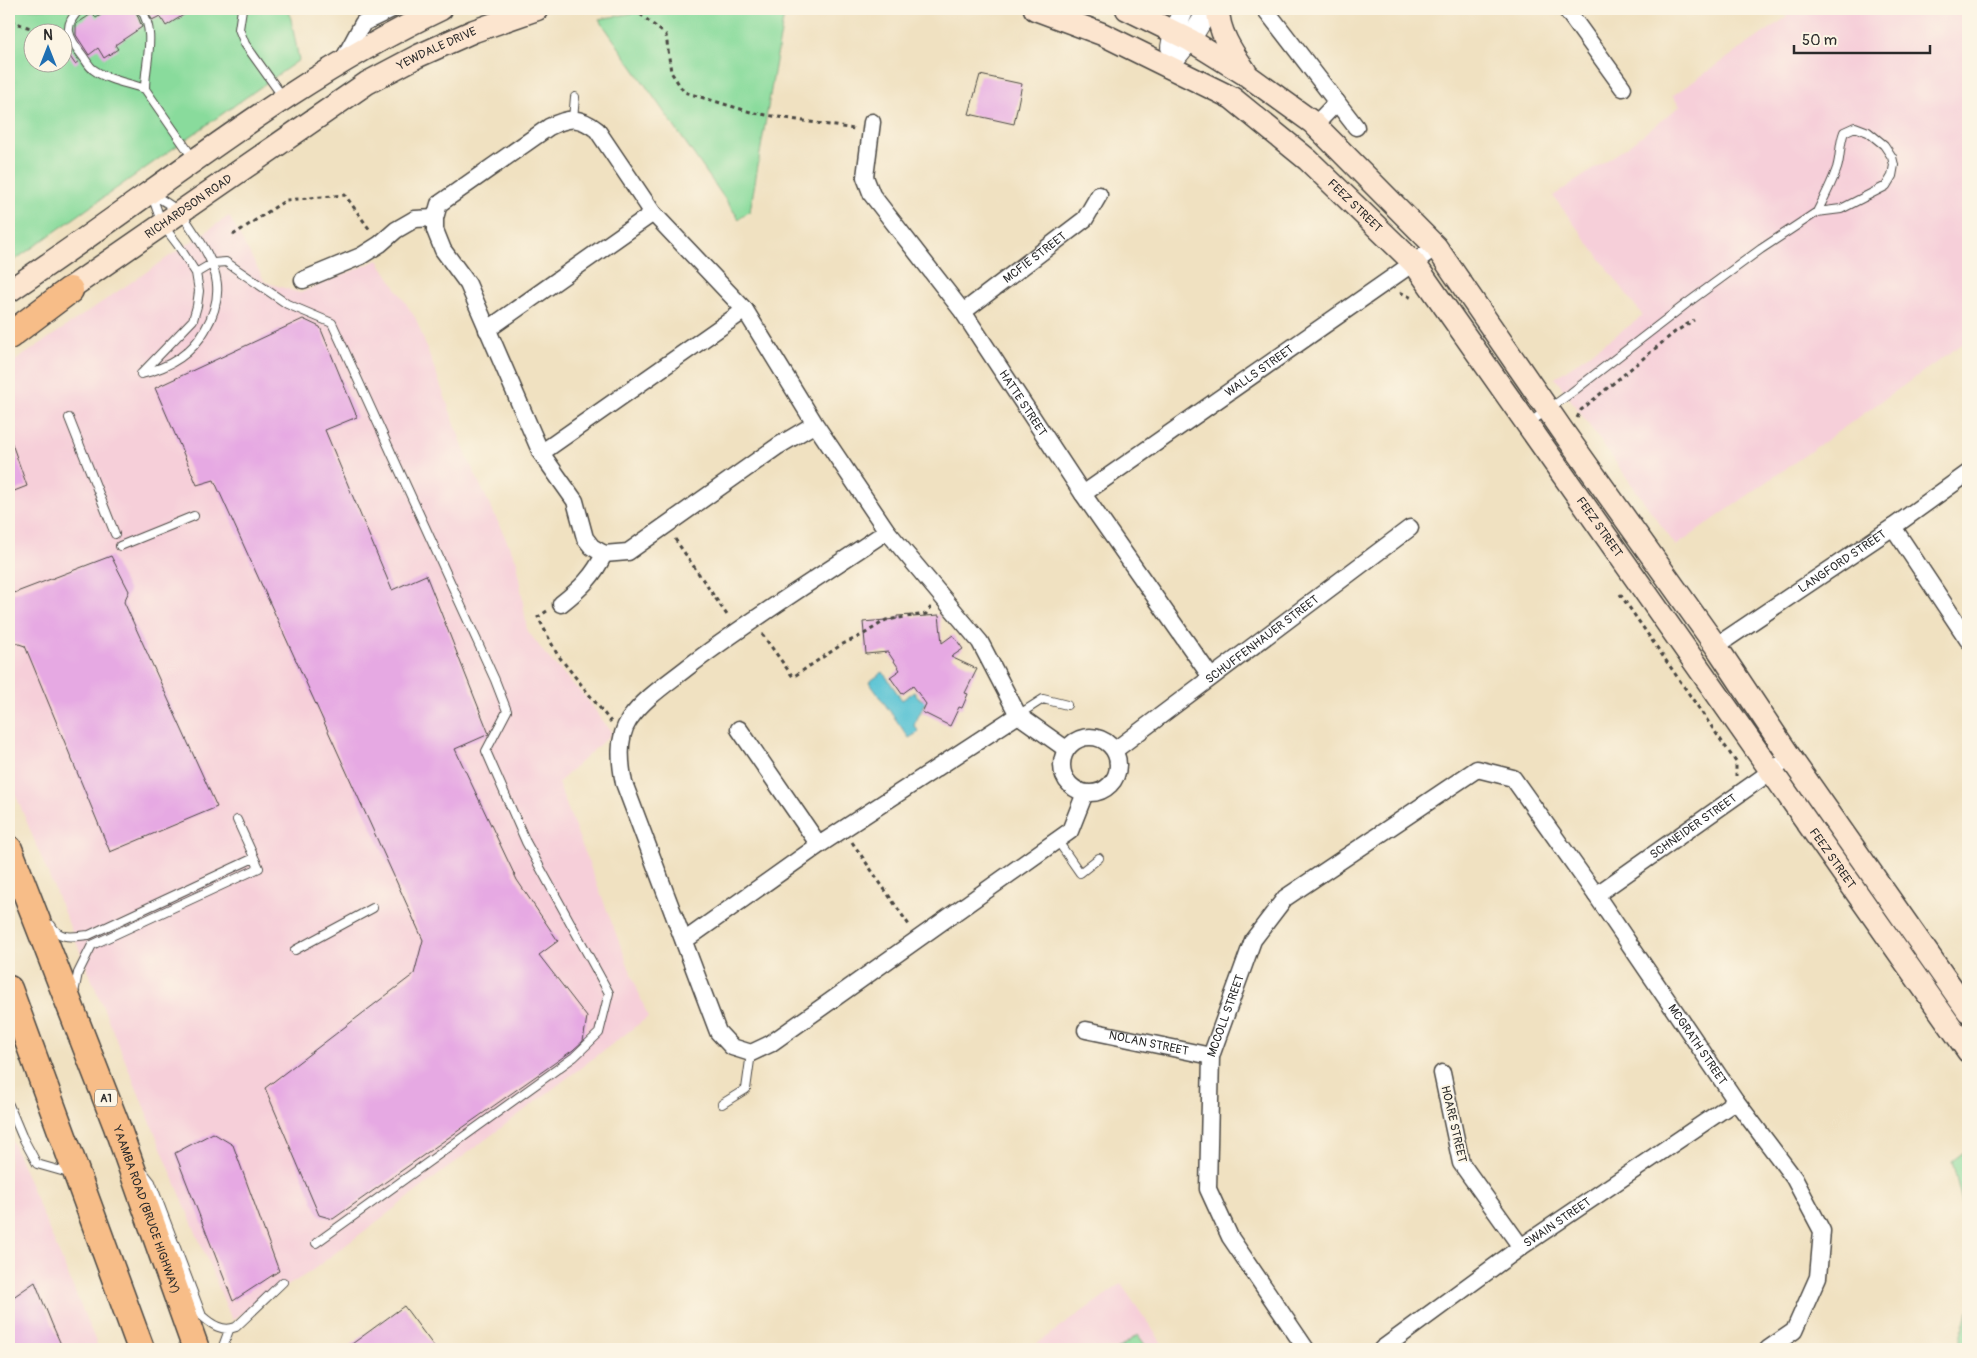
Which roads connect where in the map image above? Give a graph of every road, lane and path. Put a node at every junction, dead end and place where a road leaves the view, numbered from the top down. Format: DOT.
graph roads {
  1 [pos="80,9"];
  2 [pos="141,9"];
  3 [pos="242,9"];
  4 [pos="392,9"];
  5 [pos="441,9"];
  6 [pos="537,9"];
  7 [pos="634,9"];
  8 [pos="1035,9"];
  9 [pos="1127,9"];
  10 [pos="1184,9"];
  11 [pos="1209,9"];
  12 [pos="1218,9"];
  13 [pos="1265,9"];
  14 [pos="1566,9"];
  15 [pos="11,20"];
  16 [pos="63,20"];
  17 [pos="1182,36"];
  18 [pos="343,60"];
  19 [pos="1168,67"];
  20 [pos="1248,76"];
  21 [pos="367,83"];
  22 [pos="1623,88"];
  23 [pos="145,89"];
  24 [pos="575,97"];
  25 [pos="284,98"];
  26 [pos="1337,102"];
  27 [pos="574,119"];
  28 [pos="1315,125"];
  29 [pos="1356,126"];
  30 [pos="871,127"];
  31 [pos="195,160"];
  32 [pos="150,192"];
  33 [pos="1099,195"];
  34 [pos="1816,212"];
  35 [pos="653,213"];
  36 [pos="171,218"];
  37 [pos="435,218"];
  38 [pos="233,235"];
  39 [pos="380,244"];
  40 [pos="1436,247"];
  41 [pos="213,263"];
  42 [pos="1414,263"];
  43 [pos="196,273"];
  44 [pos="303,280"];
  45 [pos="70,290"];
  46 [pos="9,291"];
  47 [pos="1397,291"];
  48 [pos="1417,305"];
  49 [pos="745,310"];
  50 [pos="963,312"];
  51 [pos="1694,320"];
  52 [pos="9,326"];
  53 [pos="487,330"];
  54 [pos="9,336"];
  55 [pos="1548,410"];
  56 [pos="68,418"];
  57 [pos="1576,421"];
  58 [pos="815,424"];
  59 [pos="1526,424"];
  60 [pos="540,453"];
  61 [pos="1968,473"];
  62 [pos="1083,494"];
  63 [pos="194,516"];
  64 [pos="666,526"];
  65 [pos="1893,526"];
  66 [pos="1410,528"];
  67 [pos="887,531"];
  68 [pos="115,534"];
  69 [pos="120,546"];
  70 [pos="604,554"];
  71 [pos="1616,589"];
  72 [pos="940,595"];
  73 [pos="561,604"];
  74 [pos="753,622"];
  75 [pos="738,631"];
  76 [pos="1968,640"];
  77 [pos="1716,646"];
  78 [pos="1212,677"];
  79 [pos="1067,705"];
  80 [pos="1018,715"];
  81 [pos="740,729"];
  82 [pos="624,732"];
  83 [pos="1066,749"];
  84 [pos="1115,750"];
  85 [pos="1790,757"];
  86 [pos="1477,769"];
  87 [pos="1773,771"];
  88 [pos="1736,782"];
  89 [pos="1085,793"];
  90 [pos="237,820"];
  91 [pos="843,830"];
  92 [pos="1057,840"];
  93 [pos="819,845"];
  94 [pos="11,846"];
  95 [pos="254,858"];
  96 [pos="1099,858"];
  97 [pos="30,879"];
  98 [pos="1596,895"];
  99 [pos="373,908"];
  100 [pos="46,916"];
  101 [pos="919,939"];
  102 [pos="684,941"];
  103 [pos="295,950"];
  104 [pos="9,989"];
  105 [pos="71,1006"];
  106 [pos="1968,1010"];
  107 [pos="1086,1030"];
  108 [pos="1968,1051"];
  109 [pos="751,1053"];
  110 [pos="1211,1056"];
  111 [pos="1442,1073"];
  112 [pos="1736,1101"];
  113 [pos="722,1104"];
  114 [pos="9,1105"];
  115 [pos="126,1150"];
  116 [pos="79,1176"];
  117 [pos="316,1243"];
  118 [pos="1521,1247"];
  119 [pos="283,1282"];
  120 [pos="229,1330"];
  121 [pos="141,1349"];
  122 [pos="196,1349"];
  123 [pos="222,1349"];
  124 [pos="1306,1349"];
  125 [pos="1382,1349"];
  126 [pos="1768,1349"];
  1 -- 23 [label="lane"];
  2 -- 23 [label="lane"];
  3 -- 25 [label="lane"];
  4 -- 18 [label="street"];
  5 -- 18 [label="main road"];
  6 -- 21 [label="main road, YEWDALE DRIVE"];
  7 -- 30 [label="path"];
  8 -- 19 [label="main road"];
  9 -- 17 [label="main road"];
  10 -- 17 [label="street"];
  11 -- 17 [label="street"];
  12 -- 20 [label="main road"];
  13 -- 26 [label="street"];
  14 -- 22 [label="street"];
  15 -- 16 [label="path"];
  17 -- 19 [label="street"];
  17 -- 20 [label="main road, FEEZ STREET"];
  18 -- 25 [label="main road"];
  19 -- 42 [label="main road, FEEZ STREET"];
  20 -- 28 [label="main road, FEEZ STREET"];
  21 -- 36 [label="main road, RICHARDSON ROAD"];
  23 -- 31 [label="lane"];
  24 -- 27 [label="lane"];
  25 -- 31 [label="main road"];
  26 -- 28 [label="street"];
  26 -- 29 [label="street"];
  27 -- 35 [label="street"];
  27 -- 37 [label="street"];
  28 -- 40 [label="main road, FEEZ STREET"];
  30 -- 50 [label="street, HATTE STREET"];
  31 -- 32 [label="main road"];
  32 -- 36 [label="lane"];
  32 -- 36 [label="lane"];
  32 -- 46 [label="main road"];
  33 -- 50 [label="street, MCFIE STREET"];
  34 -- 34 [label="lane"];
  34 -- 55 [label="lane"];
  35 -- 49 [label="street"];
  35 -- 53 [label="street"];
  36 -- 41 [label="lane"];
  36 -- 43 [label="lane"];
  36 -- 45 [label="main road, RICHARDSON ROAD"];
  37 -- 39 [label="street"];
  37 -- 53 [label="street"];
  38 -- 39 [label="path"];
  39 -- 44 [label="street"];
  40 -- 42 [label="street, WALLS STREET"];
  40 -- 55 [label="main road, FEEZ STREET"];
  41 -- 43 [label="lane"];
  41 -- 43 [label="lane"];
  41 -- 117 [label="lane"];
  42 -- 59 [label="main road, FEEZ STREET"];
  42 -- 62 [label="street, WALLS STREET"];
  45 -- 52 [label="main road, RICHARDSON ROAD"];
  45 -- 54 [label="highway"];
  47 -- 48 [label="path"];
  49 -- 58 [label="street"];
  49 -- 60 [label="street"];
  50 -- 62 [label="street, HATTE STREET"];
  51 -- 57 [label="path"];
  53 -- 60 [label="street"];
  55 -- 59 [label="lane"];
  55 -- 77 [label="main road, FEEZ STREET"];
  56 -- 68 [label="lane"];
  58 -- 64 [label="street"];
  58 -- 67 [label="street"];
  59 -- 87 [label="main road, FEEZ STREET"];
  60 -- 70 [label="street"];
  61 -- 65 [label="street, LANGFORD STREET"];
  62 -- 78 [label="street, HATTE STREET"];
  63 -- 69 [label="lane"];
  64 -- 70 [label="street"];
  64 -- 75 [label="path"];
  65 -- 76 [label="street"];
  65 -- 77 [label="street, LANGFORD STREET"];
  66 -- 78 [label="street, SCHUFFENHAUER STREET"];
  67 -- 72 [label="street"];
  67 -- 74 [label="street"];
  70 -- 73 [label="street"];
  71 -- 88 [label="path"];
  72 -- 74 [label="path"];
  72 -- 80 [label="street"];
  73 -- 82 [label="path"];
  74 -- 75 [label="street"];
  75 -- 82 [label="street"];
  77 -- 85 [label="main road, FEEZ STREET"];
  78 -- 84 [label="street, SCHUFFENHAUER STREET"];
  79 -- 80 [label="lane"];
  80 -- 83 [label="street"];
  80 -- 91 [label="street"];
  81 -- 93 [label="street"];
  82 -- 102 [label="street"];
  83 -- 84 [label="street"];
  83 -- 89 [label="street"];
  84 -- 89 [label="street"];
  85 -- 87 [label="street, SCHNEIDER STREET"];
  85 -- 106 [label="main road, FEEZ STREET"];
  86 -- 98 [label="street, MCGRATH STREET"];
  86 -- 110 [label="street, MCCOLL STREET"];
  87 -- 98 [label="street, SCHNEIDER STREET"];
  87 -- 108 [label="main road, FEEZ STREET"];
  89 -- 92 [label="street"];
  90 -- 95 [label="lane"];
  91 -- 93 [label="street"];
  91 -- 101 [label="path"];
  92 -- 96 [label="lane"];
  92 -- 101 [label="street"];
  93 -- 102 [label="street"];
  94 -- 97 [label="lane"];
  94 -- 105 [label="highway, YAAMBA ROAD (BRUCE HIGHWAY) / A1"];
  95 -- 100 [label="lane"];
  95 -- 105 [label="lane"];
  98 -- 112 [label="street, MCGRATH STREET"];
  99 -- 103 [label="lane"];
  101 -- 109 [label="street"];
  102 -- 109 [label="street"];
  104 -- 116 [label="highway"];
  105 -- 115 [label="highway, YAAMBA ROAD (BRUCE HIGHWAY) / A1"];
  107 -- 110 [label="street, NOLAN STREET"];
  109 -- 113 [label="lane"];
  110 -- 124 [label="street, MCCOLL STREET"];
  111 -- 118 [label="street, HOARE STREET"];
  112 -- 118 [label="street, SWAIN STREET"];
  112 -- 126 [label="street, MCGRATH STREET"];
  114 -- 116 [label="lane"];
  115 -- 120 [label="lane"];
  115 -- 122 [label="highway, YAAMBA ROAD (BRUCE HIGHWAY) / A1"];
  116 -- 121 [label="highway"];
  118 -- 125 [label="street, SWAIN STREET"];
  119 -- 120 [label="lane"];
  120 -- 123 [label="lane"];
}
